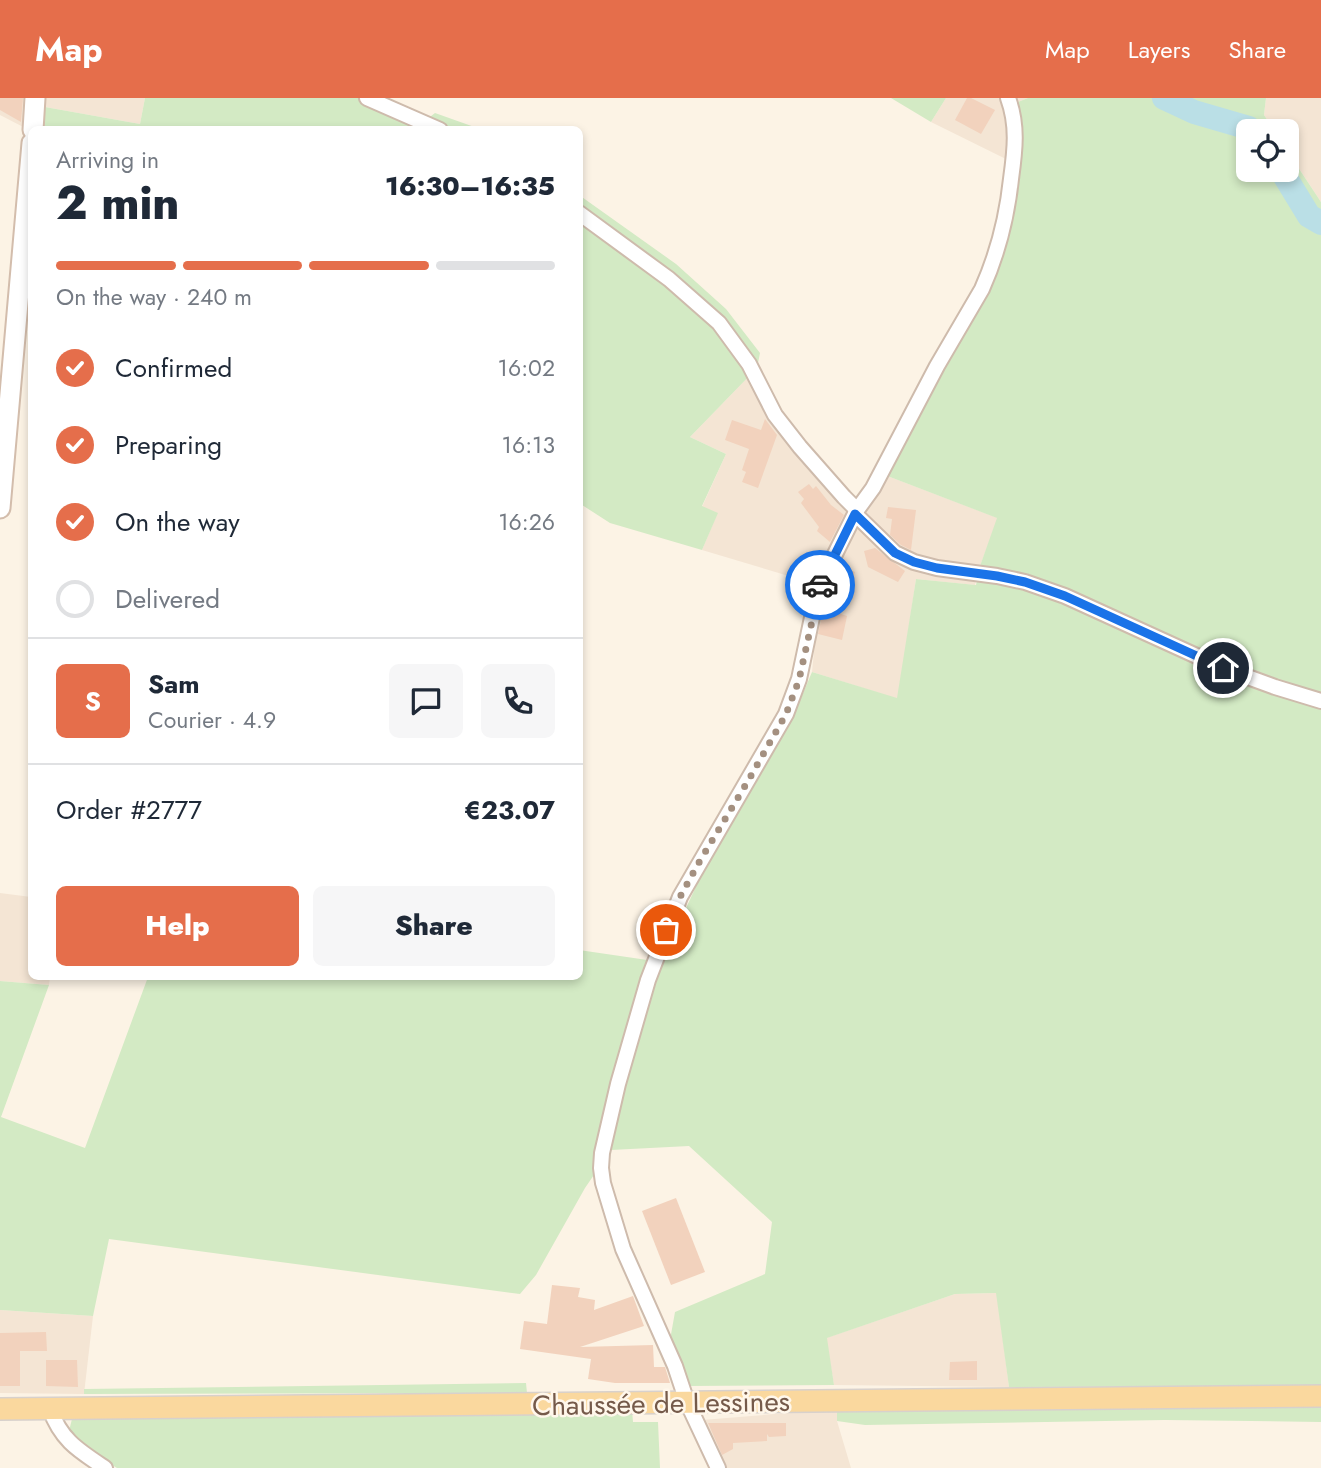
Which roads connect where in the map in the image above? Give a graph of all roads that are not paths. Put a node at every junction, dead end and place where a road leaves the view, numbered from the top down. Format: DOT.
graph roads {
  1 [pos="35,98"];
  2 [pos="367,98"];
  3 [pos="1007,98"];
  4 [pos="33,126"];
  5 [pos="431,126"];
  6 [pos="28,189"];
  7 [pos="583,216"];
  8 [pos="0,508"];
  9 [pos="856,512"];
  10 [pos="1321,701"];
  11 [pos="1321,1396"];
  12 [pos="687,1402"];
  13 [pos="0,1409"];
  14 [pos="50,1409"];
  15 [pos="105,1468"];
  16 [pos="718,1468"];
  1 -- 4 [label="street"];
  2 -- 5 [label="street"];
  3 -- 9 [label="street"];
  6 -- 8 [label="street"];
  7 -- 9 [label="street"];
  9 -- 10 [label="street"];
  9 -- 12 [label="street"];
  11 -- 12 [label="main road, Chaussée de Lessines"];
  12 -- 14 [label="main road, Chaussée de Lessines"];
  12 -- 16 [label="street"];
  13 -- 14 [label="main road, Chaussée de Lessines"];
  14 -- 15 [label="street"];
}
